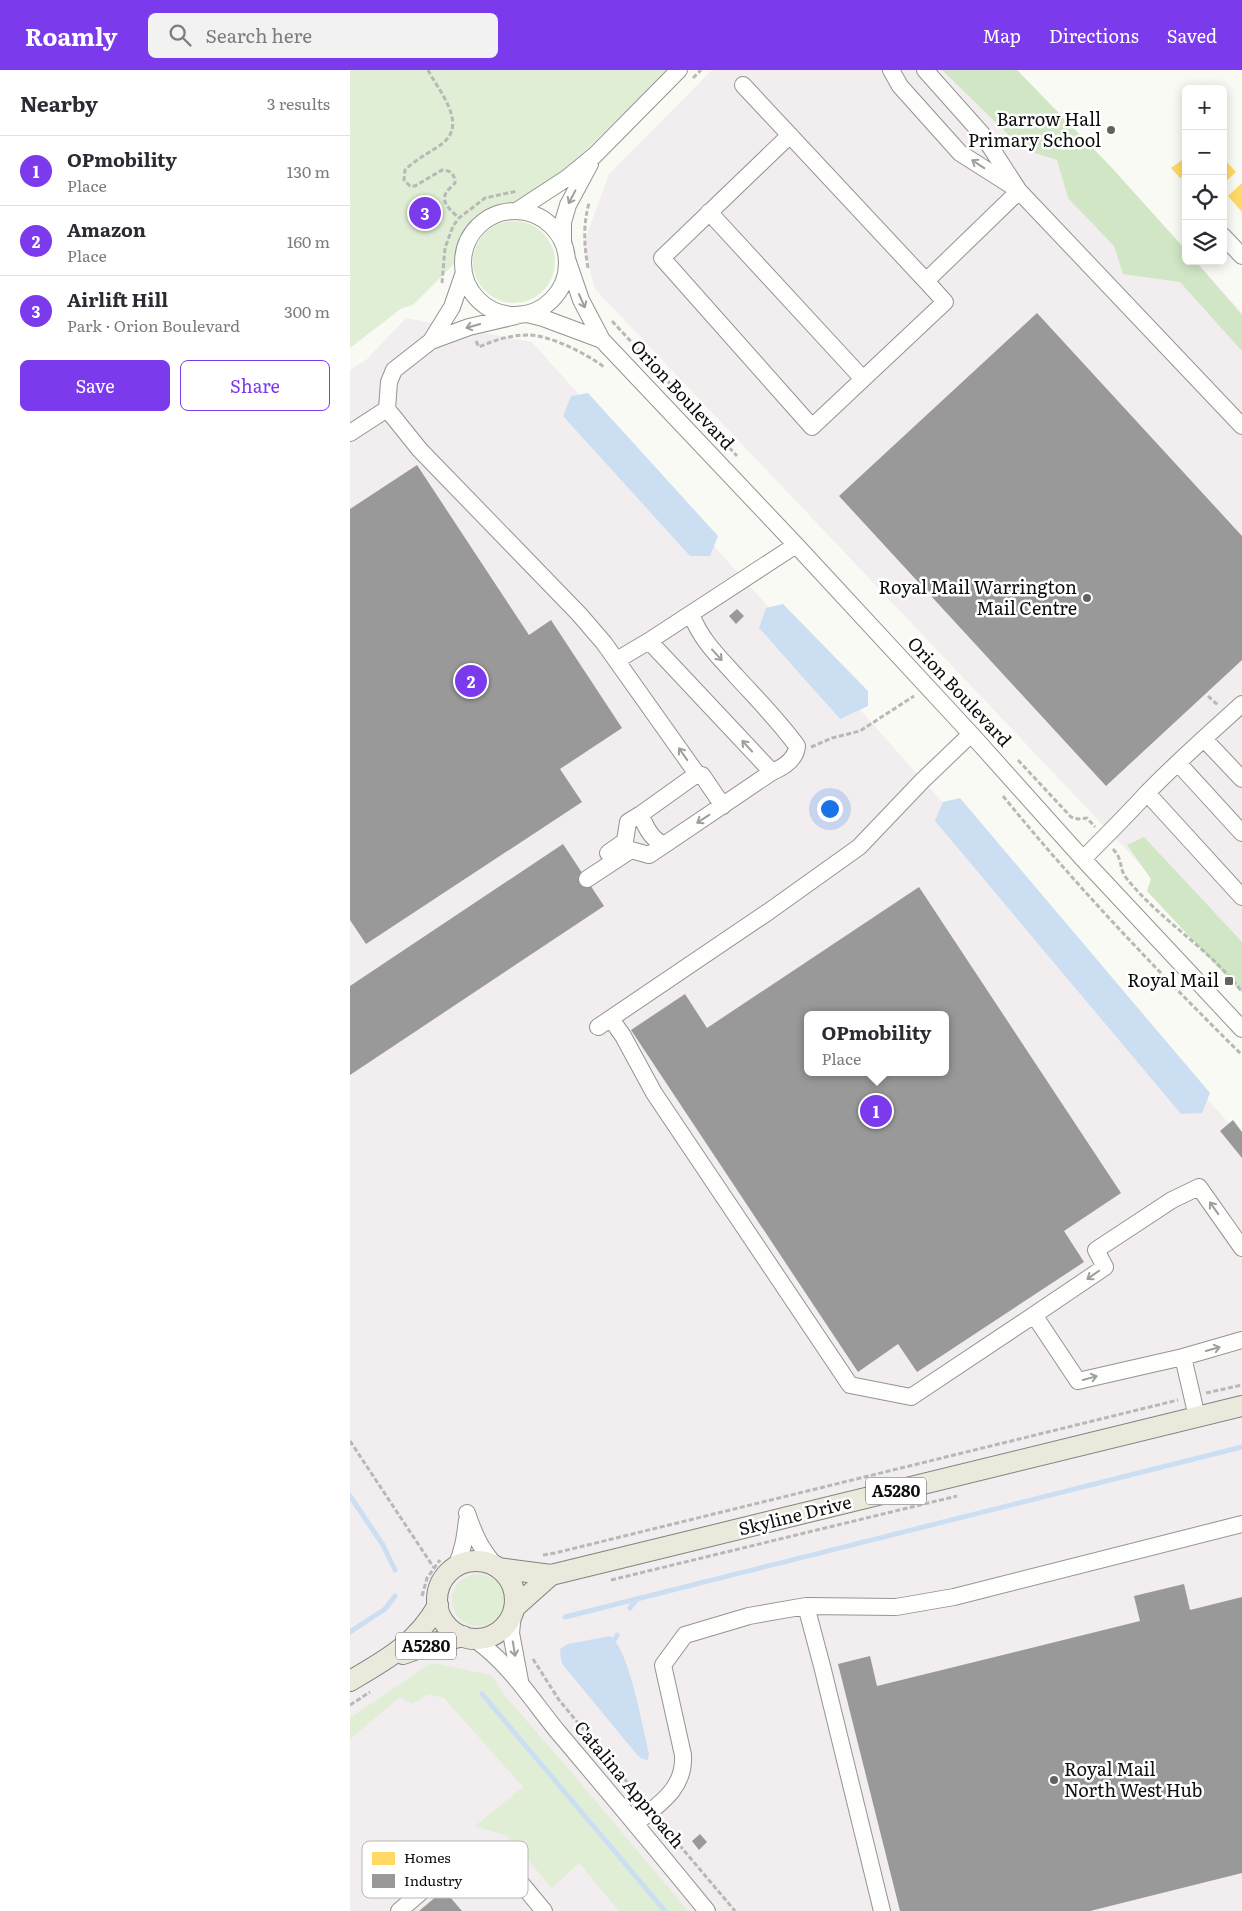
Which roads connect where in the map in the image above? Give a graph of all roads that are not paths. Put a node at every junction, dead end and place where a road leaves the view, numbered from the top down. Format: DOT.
graph roads {
  1 [pos="891,70"];
  2 [pos="925,70"];
  3 [pos="685,75"];
  4 [pos="743,85"];
  5 [pos="790,135"];
  6 [pos="594,155"];
  7 [pos="1019,191"];
  8 [pos="518,210"];
  9 [pos="709,212"];
  10 [pos="1227,240"];
  11 [pos="565,251"];
  12 [pos="1242,256"];
  13 [pos="464,275"];
  14 [pos="926,281"];
  15 [pos="521,315"];
  16 [pos="602,340"];
  17 [pos="432,341"];
  18 [pos="862,379"];
  19 [pos="387,409"];
  20 [pos="1242,426"];
  21 [pos="350,433"];
  22 [pos="796,545"];
  23 [pos="691,614"];
  24 [pos="650,641"];
  25 [pos="617,660"];
  26 [pos="1242,704"];
  27 [pos="971,734"];
  28 [pos="1204,739"];
  29 [pos="1178,763"];
  30 [pos="772,772"];
  31 [pos="697,774"];
  32 [pos="1242,779"];
  33 [pos="1147,793"];
  34 [pos="723,806"];
  35 [pos="641,814"];
  36 [pos="1242,834"];
  37 [pos="664,845"];
  38 [pos="1083,859"];
  39 [pos="1242,897"];
  40 [pos="1242,1029"];
  41 [pos="1242,1248"];
  42 [pos="1034,1315"];
  43 [pos="1242,1340"];
  44 [pos="1183,1357"];
  45 [pos="1242,1406"];
  46 [pos="1197,1417"];
  47 [pos="1242,1524"];
  48 [pos="497,1567"];
  49 [pos="454,1568"];
  50 [pos="551,1575"];
  51 [pos="438,1605"];
  52 [pos="806,1606"];
  53 [pos="514,1611"];
  54 [pos="468,1638"];
  55 [pos="389,1658"];
  56 [pos="350,1681"];
  57 [pos="521,1683"];
  58 [pos="635,1824"];
  59 [pos="528,1892"];
  60 [pos="414,1898"];
  61 [pos="399,1911"];
  62 [pos="544,1911"];
  63 [pos="707,1911"];
  64 [pos="882,1911"];
  7 -- 1 [label="street, one-way"];
  2 -- 7 [label="street"];
  3 -- 6 [label="street, Orion Boulevard"];
  4 -- 5 [label="street"];
  5 -- 9 [label="street"];
  5 -- 14 [label="street"];
  6 -- 8 [label="street, Orion Boulevard"];
  6 -- 11 [label="street, Orion Boulevard, one-way"];
  7 -- 14 [label="street"];
  7 -- 20 [label="street"];
  8 -- 11 [label="street"];
  8 -- 13 [label="street"];
  9 -- 18 [label="street"];
  9 -- 18 [label="street"];
  10 -- 12 [label="street"];
  11 -- 15 [label="street"];
  11 -- 16 [label="street, Orion Boulevard, one-way"];
  13 -- 15 [label="street"];
  13 -- 17 [label="street"];
  14 -- 18 [label="street"];
  15 -- 16 [label="street, Orion Boulevard"];
  15 -- 17 [label="street, one-way"];
  16 -- 22 [label="street, Orion Boulevard"];
  17 -- 19 [label="street"];
  19 -- 21 [label="street"];
  19 -- 25 [label="street"];
  22 -- 23 [label="street"];
  22 -- 27 [label="street, Orion Boulevard"];
  23 -- 24 [label="street"];
  23 -- 30 [label="street, one-way"];
  24 -- 25 [label="street"];
  30 -- 24 [label="street, one-way"];
  31 -- 25 [label="street, one-way"];
  26 -- 28 [label="street"];
  27 -- 38 [label="street, Orion Boulevard"];
  27 -- 42 [label="street"];
  28 -- 29 [label="street"];
  28 -- 32 [label="street"];
  29 -- 33 [label="street"];
  29 -- 36 [label="street"];
  30 -- 34 [label="street"];
  31 -- 34 [label="street"];
  31 -- 35 [label="street"];
  33 -- 38 [label="street"];
  33 -- 39 [label="street"];
  34 -- 37 [label="street, one-way"];
  35 -- 37 [label="street"];
  35 -- 37 [label="street"];
  38 -- 40 [label="street, Orion Boulevard"];
  41 -- 42 [label="street, one-way"];
  42 -- 44 [label="street, one-way"];
  44 -- 43 [label="street, one-way"];
  44 -- 46 [label="street"];
  45 -- 46 [label="main road, Skyline Drive / A5280"];
  46 -- 50 [label="main road, Skyline Drive / A5280"];
  47 -- 52 [label="street"];
  48 -- 49 [label="main road, A5280"];
  48 -- 49 [label="street"];
  48 -- 50 [label="main road, Skyline Drive / A5280"];
  48 -- 53 [label="main road"];
  49 -- 51 [label="main road, A5280"];
  50 -- 53 [label="main road, Skyline Drive / A5280"];
  51 -- 54 [label="main road, A5280"];
  51 -- 55 [label="main road, A5280"];
  52 -- 58 [label="street"];
  52 -- 64 [label="street"];
  53 -- 54 [label="main road, A5280"];
  53 -- 57 [label="street, Catalina Approach, one-way"];
  54 -- 55 [label="main road, A5280"];
  54 -- 57 [label="street, Catalina Approach"];
  55 -- 56 [label="main road, A5280"];
  57 -- 58 [label="street, Catalina Approach"];
  58 -- 63 [label="street, Catalina Approach"];
  59 -- 62 [label="street"];
  60 -- 61 [label="street"];
}
